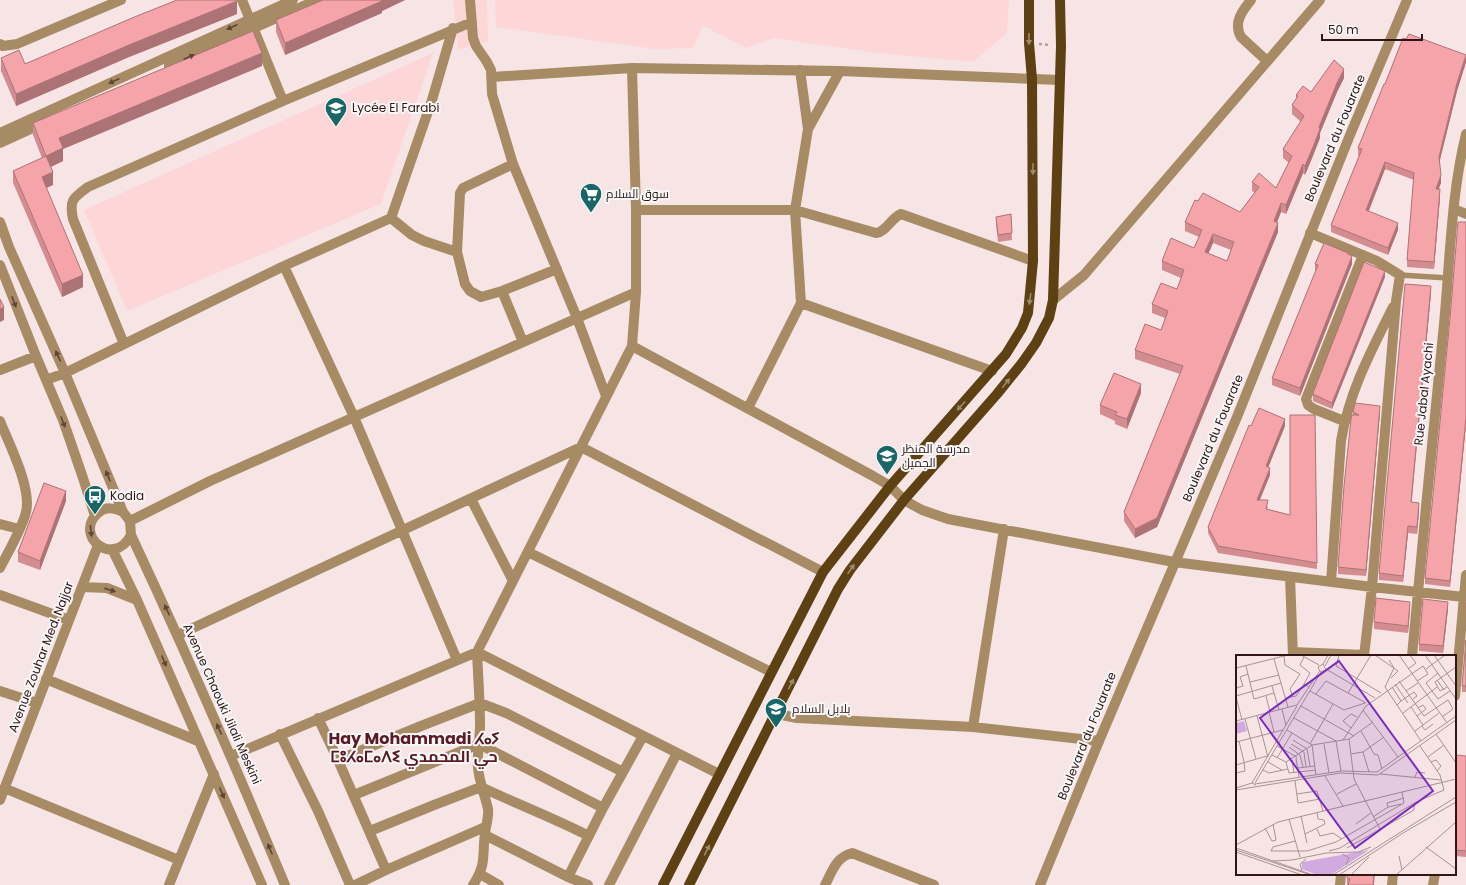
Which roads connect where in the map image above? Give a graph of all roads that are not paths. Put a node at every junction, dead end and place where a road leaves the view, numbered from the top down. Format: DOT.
graph roads {
  1 [pos="121,0"];
  2 [pos="242,0"];
  3 [pos="293,0"];
  4 [pos="317,0"];
  5 [pos="470,0"];
  6 [pos="1029,0"];
  7 [pos="1060,0"];
  8 [pos="1251,0"];
  9 [pos="1320,0"];
  10 [pos="1407,0"];
  11 [pos="472,22"];
  12 [pos="252,23"];
  13 [pos="453,28"];
  14 [pos="0,44"];
  15 [pos="1267,62"];
  16 [pos="632,68"];
  17 [pos="800,70"];
  18 [pos="840,71"];
  19 [pos="492,77"];
  20 [pos="1032,79"];
  21 [pos="1059,80"];
  22 [pos="283,101"];
  23 [pos="808,129"];
  24 [pos="0,133"];
  25 [pos="1466,134"];
  26 [pos="0,143"];
  27 [pos="513,164"];
  28 [pos="1454,209"];
  29 [pos="636,210"];
  30 [pos="795,210"];
  31 [pos="1466,214"];
  32 [pos="391,218"];
  33 [pos="0,222"];
  34 [pos="1310,233"];
  35 [pos="457,252"];
  36 [pos="1363,256"];
  37 [pos="1033,261"];
  38 [pos="0,266"];
  39 [pos="284,266"];
  40 [pos="557,269"];
  41 [pos="1400,275"];
  42 [pos="1448,278"];
  43 [pos="502,290"];
  44 [pos="636,292"];
  45 [pos="1053,300"];
  46 [pos="1396,301"];
  47 [pos="801,303"];
  48 [pos="577,318"];
  49 [pos="523,342"];
  50 [pos="124,344"];
  51 [pos="632,346"];
  52 [pos="36,356"];
  53 [pos="0,370"];
  54 [pos="992,372"];
  55 [pos="65,373"];
  56 [pos="46,380"];
  57 [pos="606,396"];
  58 [pos="748,408"];
  59 [pos="354,417"];
  60 [pos="0,421"];
  61 [pos="1344,421"];
  62 [pos="581,447"];
  63 [pos="890,486"];
  64 [pos="471,499"];
  65 [pos="904,500"];
  66 [pos="123,512"];
  67 [pos="95,516"];
  68 [pos="130,521"];
  69 [pos="0,524"];
  70 [pos="20,529"];
  71 [pos="1004,529"];
  72 [pos="403,530"];
  73 [pos="131,534"];
  74 [pos="98,545"];
  75 [pos="112,550"];
  76 [pos="528,552"];
  77 [pos="1174,562"];
  78 [pos="0,568"];
  79 [pos="823,572"];
  80 [pos="1466,576"];
  81 [pos="1290,577"];
  82 [pos="513,581"];
  83 [pos="1332,582"];
  84 [pos="82,587"];
  85 [pos="1372,587"];
  86 [pos="1418,592"];
  87 [pos="0,595"];
  88 [pos="1464,597"];
  89 [pos="137,600"];
  90 [pos="69,620"];
  91 [pos="178,635"];
  92 [pos="477,652"];
  93 [pos="1293,654"];
  94 [pos="1364,655"];
  95 [pos="1412,655"];
  96 [pos="457,660"];
  97 [pos="771,672"];
  98 [pos="46,679"];
  99 [pos="1456,685"];
  100 [pos="0,690"];
  101 [pos="37,703"];
  102 [pos="480,703"];
  103 [pos="776,714"];
  104 [pos="318,718"];
  105 [pos="973,727"];
  106 [pos="280,734"];
  107 [pos="643,736"];
  108 [pos="198,741"];
  109 [pos="1098,741"];
  110 [pos="479,744"];
  111 [pos="677,753"];
  112 [pos="231,756"];
  113 [pos="338,760"];
  114 [pos="622,772"];
  115 [pos="214,774"];
  116 [pos="720,774"];
  117 [pos="4,776"];
  118 [pos="482,787"];
  119 [pos="4,788"];
  120 [pos="354,795"];
  121 [pos="0,800"];
  122 [pos="603,808"];
  123 [pos="370,831"];
  124 [pos="485,831"];
  125 [pos="589,836"];
  126 [pos="178,860"];
  127 [pos="386,870"];
  128 [pos="480,874"];
  129 [pos="1341,875"];
  130 [pos="1393,875"];
  131 [pos="1435,875"];
  132 [pos="568,877"];
  133 [pos="918,882"];
  134 [pos="169,885"];
  135 [pos="262,885"];
  136 [pos="285,885"];
  137 [pos="350,885"];
  138 [pos="355,885"];
  139 [pos="473,885"];
  140 [pos="499,885"];
  141 [pos="588,885"];
  142 [pos="609,885"];
  143 [pos="663,885"];
  144 [pos="689,885"];
  145 [pos="825,885"];
  146 [pos="934,885"];
  147 [pos="1040,885"];
  148 [pos="1340,885"];
  149 [pos="1392,885"];
  150 [pos="1433,885"];
  1 -- 14 [label="street"];
  2 -- 12 [label="street"];
  3 -- 12 [label="street"];
  4 -- 12 [label="street"];
  5 -- 11 [label="street"];
  6 -- 20 [label="main road, one-way"];
  7 -- 21 [label="main road"];
  8 -- 15 [label="street"];
  9 -- 15 [label="street"];
  10 -- 34 [label="street, Boulevard du Fouarate"];
  11 -- 13 [label="street"];
  11 -- 19 [label="street"];
  12 -- 22 [label="street"];
  12 -- 24 [label="street, one-way"];
  26 -- 12 [label="street, one-way"];
  13 -- 22 [label="street"];
  13 -- 32 [label="street"];
  15 -- 45 [label="street"];
  16 -- 17 [label="street"];
  16 -- 19 [label="street"];
  16 -- 29 [label="street"];
  17 -- 18 [label="street"];
  17 -- 23 [label="street"];
  18 -- 20 [label="street"];
  18 -- 23 [label="street"];
  19 -- 27 [label="street"];
  20 -- 21 [label="street"];
  20 -- 37 [label="main road, one-way"];
  21 -- 45 [label="main road"];
  22 -- 50 [label="street"];
  23 -- 30 [label="street"];
  25 -- 28 [label="street, Rue Jabal Ayachi"];
  27 -- 35 [label="street"];
  27 -- 40 [label="street"];
  28 -- 31 [label="street"];
  28 -- 42 [label="street, Rue Jabal Ayachi"];
  29 -- 30 [label="street"];
  29 -- 44 [label="street"];
  30 -- 37 [label="street"];
  30 -- 47 [label="street"];
  32 -- 35 [label="street"];
  32 -- 39 [label="street"];
  55 -- 33 [label="street, one-way"];
  34 -- 36 [label="street"];
  34 -- 77 [label="street, Boulevard du Fouarate"];
  35 -- 43 [label="street"];
  36 -- 41 [label="street"];
  36 -- 61 [label="street"];
  37 -- 54 [label="main road, one-way"];
  38 -- 52 [label="street, one-way"];
  39 -- 50 [label="street"];
  39 -- 59 [label="street"];
  40 -- 43 [label="street"];
  40 -- 48 [label="street"];
  41 -- 42 [label="lane"];
  41 -- 46 [label="street"];
  42 -- 86 [label="street, Rue Jabal Ayachi"];
  43 -- 49 [label="street"];
  44 -- 48 [label="street"];
  44 -- 51 [label="street"];
  65 -- 45 [label="main road, one-way"];
  46 -- 61 [label="street"];
  46 -- 85 [label="street"];
  47 -- 54 [label="street"];
  47 -- 58 [label="street"];
  48 -- 49 [label="street"];
  48 -- 57 [label="street"];
  49 -- 59 [label="street"];
  50 -- 55 [label="street"];
  51 -- 57 [label="street"];
  51 -- 58 [label="street"];
  52 -- 53 [label="street"];
  52 -- 56 [label="street"];
  54 -- 63 [label="main road, one-way"];
  55 -- 56 [label="street"];
  66 -- 55 [label="street, one-way"];
  56 -- 67 [label="street, one-way"];
  57 -- 62 [label="street"];
  58 -- 63 [label="street"];
  59 -- 68 [label="street"];
  59 -- 72 [label="street"];
  60 -- 70 [label="street"];
  61 -- 83 [label="street"];
  62 -- 64 [label="street"];
  62 -- 76 [label="street"];
  62 -- 79 [label="street"];
  63 -- 65 [label="street"];
  63 -- 79 [label="main road"];
  64 -- 72 [label="street"];
  64 -- 82 [label="street"];
  65 -- 71 [label="street"];
  103 -- 65 [label="main road, one-way"];
  66 -- 67 [label="street"];
  66 -- 68 [label="street"];
  67 -- 74 [label="street, one-way"];
  68 -- 73 [label="street"];
  69 -- 70 [label="street"];
  70 -- 78 [label="street"];
  71 -- 77 [label="street"];
  71 -- 105 [label="street"];
  72 -- 91 [label="street"];
  72 -- 96 [label="street"];
  73 -- 75 [label="street"];
  91 -- 73 [label="street, Avenue Chaouki Jilali Meskini, one-way"];
  74 -- 75 [label="street"];
  74 -- 84 [label="street, Avenue Zouhar Med. Najjar"];
  75 -- 89 [label="street"];
  76 -- 82 [label="street"];
  76 -- 97 [label="street"];
  77 -- 81 [label="street"];
  77 -- 109 [label="street, Boulevard du Fouarate"];
  79 -- 97 [label="main road"];
  80 -- 88 [label="street"];
  81 -- 83 [label="street"];
  81 -- 93 [label="street"];
  82 -- 92 [label="street"];
  83 -- 85 [label="street"];
  84 -- 89 [label="street, one-way"];
  84 -- 90 [label="street, Avenue Zouhar Med. Najjar"];
  85 -- 86 [label="street"];
  85 -- 94 [label="street"];
  86 -- 88 [label="street"];
  86 -- 95 [label="street, Rue Jabal Ayachi"];
  87 -- 90 [label="street"];
  88 -- 99 [label="street"];
  89 -- 108 [label="street, one-way"];
  90 -- 98 [label="street, Avenue Zouhar Med. Najjar"];
  112 -- 91 [label="street, Avenue Chaouki Jilali Meskini, one-way"];
  92 -- 96 [label="street"];
  92 -- 102 [label="street"];
  92 -- 107 [label="street"];
  93 -- 94 [label="street"];
  96 -- 104 [label="street"];
  97 -- 116 [label="main road"];
  98 -- 101 [label="street, Avenue Zouhar Med. Najjar"];
  98 -- 108 [label="street"];
  100 -- 101 [label="street"];
  101 -- 117 [label="street, Avenue Zouhar Med. Najjar"];
  102 -- 110 [label="street"];
  102 -- 113 [label="street"];
  102 -- 114 [label="street"];
  103 -- 105 [label="street"];
  144 -- 103 [label="main road, one-way"];
  104 -- 106 [label="street"];
  104 -- 113 [label="street"];
  105 -- 109 [label="street"];
  106 -- 112 [label="street"];
  106 -- 137 [label="street"];
  107 -- 111 [label="street"];
  107 -- 114 [label="street"];
  108 -- 115 [label="street"];
  109 -- 147 [label="street, Boulevard du Fouarate"];
  110 -- 118 [label="street"];
  110 -- 120 [label="street"];
  110 -- 122 [label="street"];
  111 -- 116 [label="street"];
  111 -- 142 [label="street"];
  136 -- 112 [label="street, Avenue Chaouki Jilali Meskini, one-way"];
  113 -- 120 [label="street"];
  114 -- 122 [label="street"];
  115 -- 126 [label="street"];
  115 -- 135 [label="street, one-way"];
  116 -- 143 [label="main road"];
  117 -- 119 [label="street, Avenue Zouhar Med. Najjar"];
  118 -- 123 [label="street"];
  118 -- 124 [label="street"];
  118 -- 125 [label="street"];
  119 -- 121 [label="street, Avenue Zouhar Med. Najjar"];
  119 -- 126 [label="street"];
  120 -- 123 [label="street"];
  122 -- 125 [label="street"];
  123 -- 127 [label="street"];
  124 -- 127 [label="street"];
  124 -- 128 [label="street"];
  124 -- 132 [label="street"];
  125 -- 132 [label="street"];
  126 -- 134 [label="street"];
  127 -- 138 [label="street"];
  128 -- 139 [label="street"];
  128 -- 140 [label="street"];
  129 -- 148 [label="street"];
  130 -- 149 [label="street"];
  131 -- 150 [label="street"];
  132 -- 141 [label="street"];
  133 -- 145 [label="street"];
  133 -- 146 [label="street"];
}
